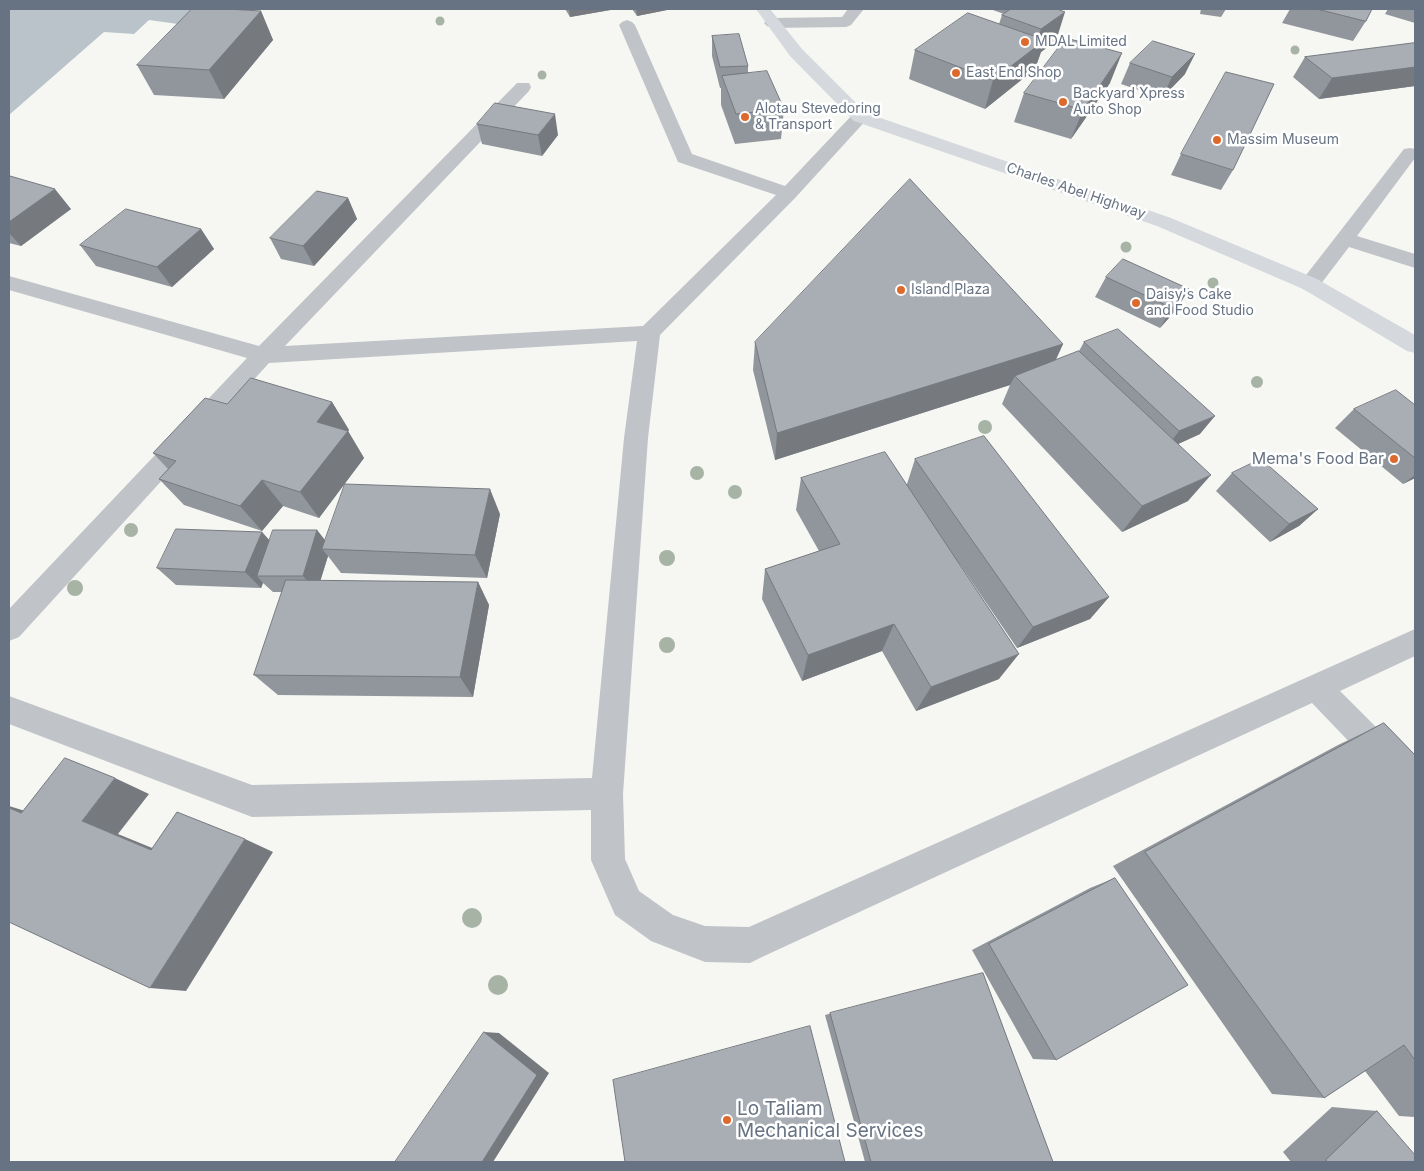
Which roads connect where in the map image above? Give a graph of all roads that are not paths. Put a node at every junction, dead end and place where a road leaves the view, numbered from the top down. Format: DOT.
graph roads {
  1 [pos="856,9"];
  2 [pos="768,16"];
  3 [pos="628,25"];
  4 [pos="523,87"];
  5 [pos="860,117"];
  6 [pos="1410,153"];
  7 [pos="789,193"];
  8 [pos="1345,239"];
  9 [pos="1415,261"];
  10 [pos="9,283"];
  11 [pos="1310,284"];
  12 [pos="649,333"];
  13 [pos="1415,345"];
  14 [pos="264,355"];
  15 [pos="9,628"];
  16 [pos="1415,642"];
  17 [pos="1316,687"];
  18 [pos="9,710"];
  19 [pos="1415,788"];
  20 [pos="607,794"];
  1 -- 2 [label="street"];
  2 -- 5 [label="main road, Charles Abel Highway"];
  3 -- 7 [label="street"];
  4 -- 14 [label="street"];
  5 -- 7 [label="street"];
  5 -- 11 [label="main road, Charles Abel Highway"];
  6 -- 8 [label="street"];
  7 -- 12 [label="street"];
  8 -- 9 [label="street"];
  8 -- 11 [label="street"];
  10 -- 14 [label="street"];
  11 -- 13 [label="main road, Charles Abel Highway"];
  12 -- 14 [label="street"];
  12 -- 20 [label="street"];
  14 -- 15 [label="street"];
  16 -- 17 [label="street"];
  17 -- 19 [label="street"];
  17 -- 20 [label="street"];
  18 -- 20 [label="street"];
}
